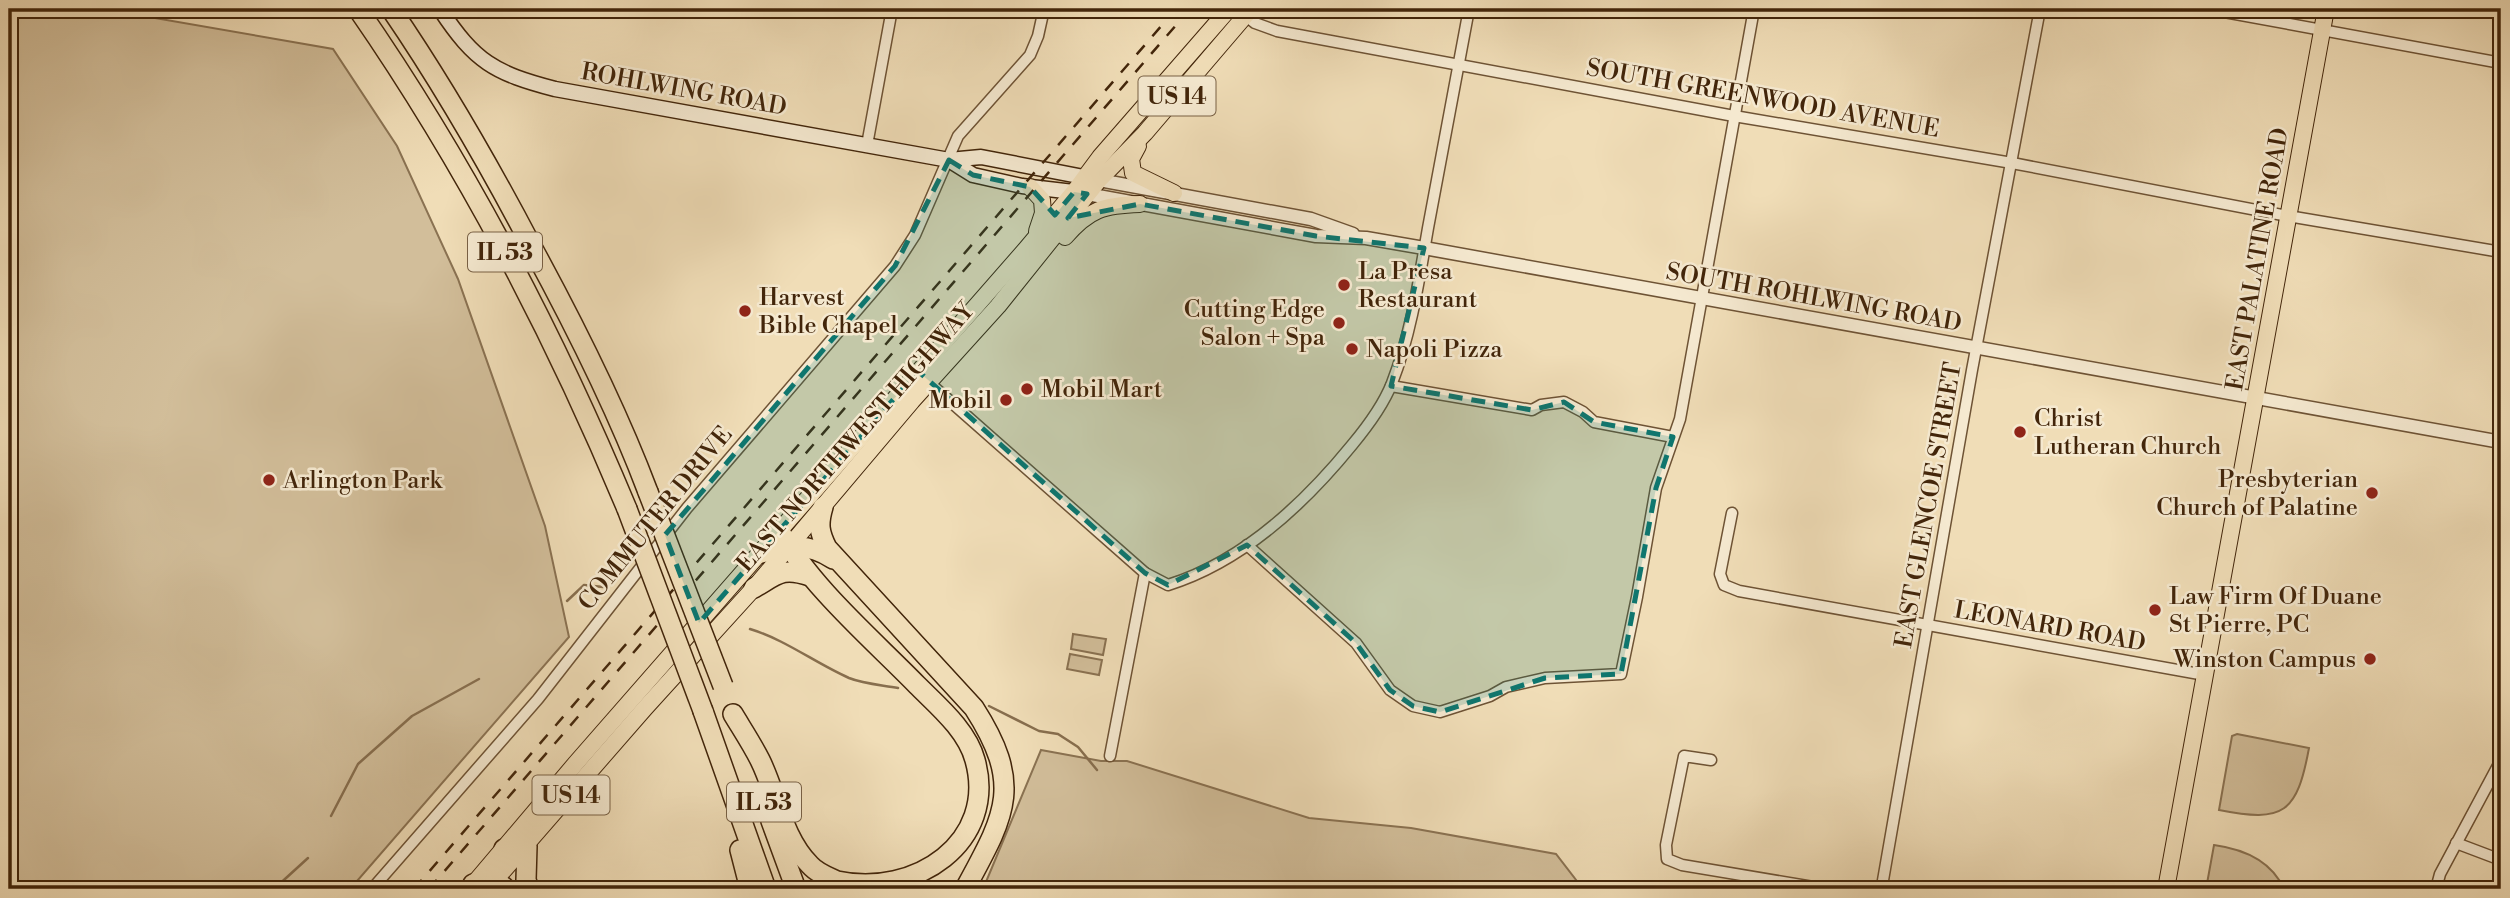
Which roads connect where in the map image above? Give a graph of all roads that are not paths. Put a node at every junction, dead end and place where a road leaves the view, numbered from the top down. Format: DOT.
graph roads {
  1 [pos="358,9"];
  2 [pos="391,9"];
  3 [pos="440,9"];
  4 [pos="892,9"];
  5 [pos="1044,9"];
  6 [pos="1229,9"];
  7 [pos="1469,9"];
  8 [pos="1754,9"];
  9 [pos="2040,9"];
  10 [pos="2208,9"];
  11 [pos="2326,9"];
  12 [pos="1244,11"];
  13 [pos="2322,30"];
  14 [pos="2501,63"];
  15 [pos="1459,64"];
  16 [pos="1734,116"];
  17 [pos="1144,133"];
  18 [pos="867,145"];
  19 [pos="949,160"];
  20 [pos="2012,163"];
  21 [pos="1087,186"];
  22 [pos="1030,187"];
  23 [pos="1174,193"];
  24 [pos="1140,204"];
  25 [pos="2288,216"];
  26 [pos="1366,239"];
  27 [pos="1424,248"];
  28 [pos="1026,249"];
  29 [pos="2501,252"];
  30 [pos="1702,298"];
  31 [pos="998,306"];
  32 [pos="1976,348"];
  33 [pos="923,377"];
  34 [pos="1391,386"];
  35 [pos="2255,398"];
  36 [pos="1673,437"];
  37 [pos="2501,442"];
  38 [pos="823,507"];
  39 [pos="1732,513"];
  40 [pos="784,538"];
  41 [pos="1247,545"];
  42 [pos="761,553"];
  43 [pos="839,563"];
  44 [pos="1146,573"];
  45 [pos="810,576"];
  46 [pos="754,588"];
  47 [pos="1929,626"];
  48 [pos="2205,675"];
  49 [pos="733,714"];
  50 [pos="713,744"];
  51 [pos="1110,756"];
  52 [pos="1712,760"];
  53 [pos="2501,760"];
  54 [pos="2456,843"];
  55 [pos="527,846"];
  56 [pos="504,849"];
  57 [pos="2501,860"];
  58 [pos="488,887"];
  59 [pos="1880,888"];
  60 [pos="372,889"];
  61 [pos="529,889"];
  62 [pos="750,889"];
  63 [pos="766,889"];
  64 [pos="796,889"];
  65 [pos="965,889"];
  66 [pos="1825,889"];
  67 [pos="2166,889"];
  68 [pos="2436,889"];
  1 -- 50 [label="highway, IL 53, bridge"];
  2 -- 49 [label="highway, IL 53, bridge"];
  3 -- 18 [label="main road, ROHLWING ROAD"];
  4 -- 18 [label="street"];
  5 -- 19 [label="street, COMMUTER DRIVE"];
  6 -- 21 [label="main road, EAST NORTHWEST HIGHWAY / US 14"];
  7 -- 15 [label="street"];
  8 -- 16 [label="street"];
  9 -- 20 [label="street, EAST GLENCOE STREET"];
  10 -- 13 [label="street"];
  11 -- 13 [label="main road, EAST PALATINE ROAD"];
  12 -- 15 [label="street, SOUTH GREENWOOD AVENUE"];
  12 -- 17 [label="main road, EAST NORTHWEST HIGHWAY / US 14"];
  13 -- 14 [label="street"];
  13 -- 25 [label="main road, EAST PALATINE ROAD"];
  15 -- 16 [label="street, SOUTH GREENWOOD AVENUE"];
  15 -- 27 [label="street"];
  16 -- 20 [label="street, SOUTH GREENWOOD AVENUE"];
  16 -- 30 [label="street"];
  17 -- 21 [label="main road, EAST NORTHWEST HIGHWAY / US 14"];
  17 -- 23 [label="main road"];
  18 -- 19 [label="main road, ROHLWING ROAD"];
  19 -- 21 [label="main road, ROHLWING ROAD"];
  19 -- 22 [label="main road, ROHLWING ROAD"];
  19 -- 60 [label="street, COMMUTER DRIVE"];
  20 -- 25 [label="street, SOUTH GREENWOOD AVENUE"];
  20 -- 32 [label="street, EAST GLENCOE STREET"];
  21 -- 22 [label="main road, ROHLWING ROAD"];
  21 -- 23 [label="street, SOUTH ROHLWING ROAD"];
  21 -- 24 [label="street, SOUTH ROHLWING ROAD"];
  21 -- 28 [label="main road, EAST NORTHWEST HIGHWAY / US 14"];
  21 -- 31 [label="main road, EAST NORTHWEST HIGHWAY / US 14"];
  22 -- 28 [label="main road"];
  23 -- 26 [label="street, SOUTH ROHLWING ROAD"];
  24 -- 26 [label="street, SOUTH ROHLWING ROAD"];
  24 -- 31 [label="main road"];
  25 -- 29 [label="street, SOUTH GREENWOOD AVENUE"];
  25 -- 35 [label="main road, EAST PALATINE ROAD"];
  26 -- 27 [label="street, SOUTH ROHLWING ROAD"];
  27 -- 30 [label="street, SOUTH ROHLWING ROAD"];
  27 -- 34 [label="street"];
  28 -- 33 [label="main road, EAST NORTHWEST HIGHWAY / US 14"];
  30 -- 32 [label="street, SOUTH ROHLWING ROAD"];
  30 -- 36 [label="street"];
  31 -- 33 [label="main road, EAST NORTHWEST HIGHWAY / US 14"];
  32 -- 35 [label="street, SOUTH ROHLWING ROAD"];
  32 -- 47 [label="street, EAST GLENCOE STREET"];
  33 -- 38 [label="main road, EAST NORTHWEST HIGHWAY / US 14"];
  33 -- 40 [label="main road, EAST NORTHWEST HIGHWAY / US 14"];
  33 -- 44 [label="street"];
  34 -- 36 [label="street"];
  34 -- 41 [label="street"];
  35 -- 37 [label="street, SOUTH ROHLWING ROAD"];
  35 -- 48 [label="main road, EAST PALATINE ROAD"];
  36 -- 41 [label="street"];
  38 -- 40 [label="main road, EAST NORTHWEST HIGHWAY / US 14"];
  38 -- 43 [label="highway"];
  39 -- 47 [label="street, LEONARD ROAD"];
  40 -- 42 [label="highway"];
  40 -- 43 [label="highway"];
  40 -- 45 [label="highway"];
  40 -- 46 [label="main road, EAST NORTHWEST HIGHWAY / US 14"];
  41 -- 44 [label="street"];
  42 -- 56 [label="main road, EAST NORTHWEST HIGHWAY / US 14"];
  43 -- 65 [label="highway"];
  44 -- 51 [label="street"];
  45 -- 46 [label="highway"];
  45 -- 49 [label="highway"];
  46 -- 55 [label="main road, EAST NORTHWEST HIGHWAY / US 14"];
  47 -- 48 [label="street, LEONARD ROAD"];
  47 -- 59 [label="street, EAST GLENCOE STREET"];
  48 -- 67 [label="main road, EAST PALATINE ROAD"];
  49 -- 64 [label="highway, IL 53"];
  50 -- 62 [label="highway"];
  50 -- 63 [label="highway, IL 53"];
  52 -- 66 [label="street"];
  53 -- 54 [label="street"];
  54 -- 57 [label="street"];
  54 -- 68 [label="street"];
  55 -- 58 [label="main road, EAST NORTHWEST HIGHWAY / US 14"];
  55 -- 61 [label="highway"];
  56 -- 58 [label="highway"];
}
